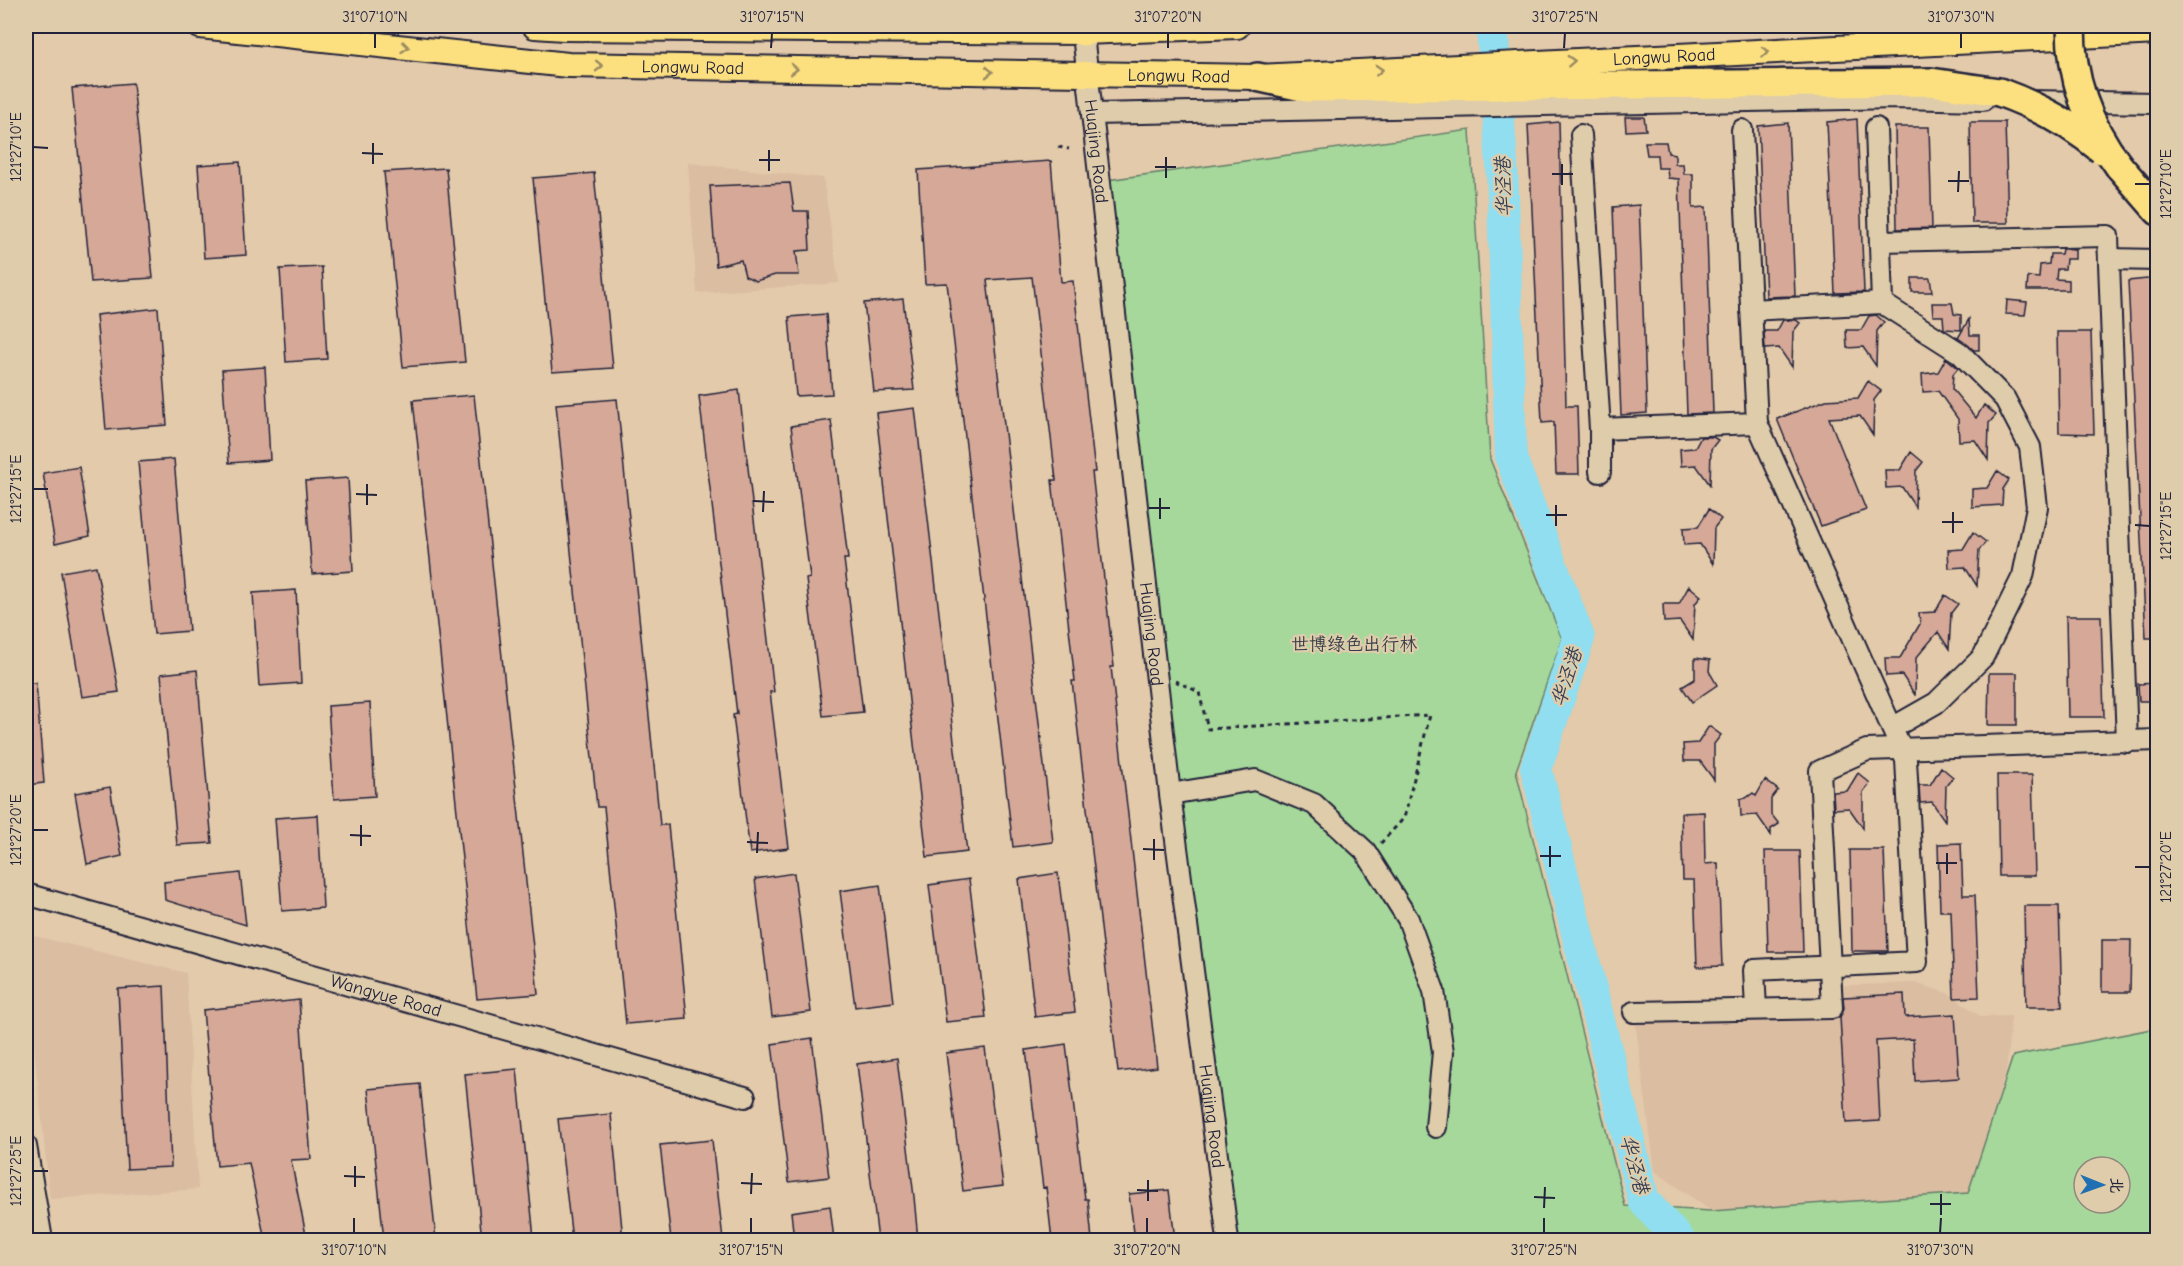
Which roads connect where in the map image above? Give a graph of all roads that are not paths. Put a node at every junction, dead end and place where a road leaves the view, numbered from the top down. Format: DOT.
graph roads {
  1 [pos="200,26"];
  2 [pos="535,26"];
  3 [pos="1237,26"];
  4 [pos="2071,26"];
  5 [pos="1087,28"];
  6 [pos="2157,32"];
  7 [pos="1087,74"];
  8 [pos="1257,76"];
  9 [pos="1464,86"];
  10 [pos="2157,104"];
  11 [pos="1092,114"];
  12 [pos="1876,128"];
  13 [pos="1742,130"];
  14 [pos="1581,135"];
  15 [pos="2119,166"];
  16 [pos="2157,211"];
  17 [pos="1881,241"];
  18 [pos="2109,259"];
  19 [pos="2157,260"];
  20 [pos="1882,303"];
  21 [pos="1750,310"];
  22 [pos="1757,423"];
  23 [pos="1600,429"];
  24 [pos="1600,472"];
  25 [pos="1892,729"];
  26 [pos="2157,740"];
  27 [pos="2127,742"];
  28 [pos="1901,750"];
  29 [pos="1170,794"];
  30 [pos="26,894"];
  31 [pos="1829,966"];
  32 [pos="1756,1009"];
  33 [pos="1634,1012"];
  34 [pos="745,1097"];
  35 [pos="1436,1127"];
  36 [pos="26,1146"];
  37 [pos="42,1240"];
  38 [pos="1228,1240"];
  1 -- 7 [label="main road, Longwu Road, one-way"];
  2 -- 5 [label="main road, Longwu Road"];
  3 -- 5 [label="main road, Longwu Road"];
  4 -- 15 [label="highway, bridge"];
  5 -- 7 [label="street, Huajing Road"];
  9 -- 6 [label="main road, Longwu Road, one-way"];
  7 -- 8 [label="main road, Longwu Road"];
  7 -- 11 [label="street, Huajing Road"];
  8 -- 9 [label="highway, one-way"];
  9 -- 10 [label="street"];
  9 -- 11 [label="street"];
  9 -- 15 [label="highway, bridge"];
  11 -- 29 [label="street, Huajing Road"];
  12 -- 17 [label="street"];
  13 -- 21 [label="street"];
  14 -- 23 [label="street"];
  15 -- 16 [label="highway"];
  17 -- 18 [label="street"];
  17 -- 20 [label="street"];
  18 -- 19 [label="street"];
  18 -- 27 [label="street"];
  20 -- 21 [label="street"];
  20 -- 25 [label="street"];
  21 -- 22 [label="street"];
  22 -- 23 [label="street"];
  22 -- 25 [label="street"];
  23 -- 24 [label="street"];
  25 -- 28 [label="street"];
  26 -- 27 [label="street"];
  27 -- 28 [label="street"];
  28 -- 31 [label="street"];
  28 -- 31 [label="street"];
  29 -- 35 [label="street"];
  29 -- 38 [label="street, Huajing Road"];
  30 -- 34 [label="street, Wangyue Road"];
  31 -- 32 [label="street"];
  31 -- 32 [label="street"];
  32 -- 33 [label="street"];
  36 -- 37 [label="street"];
}
